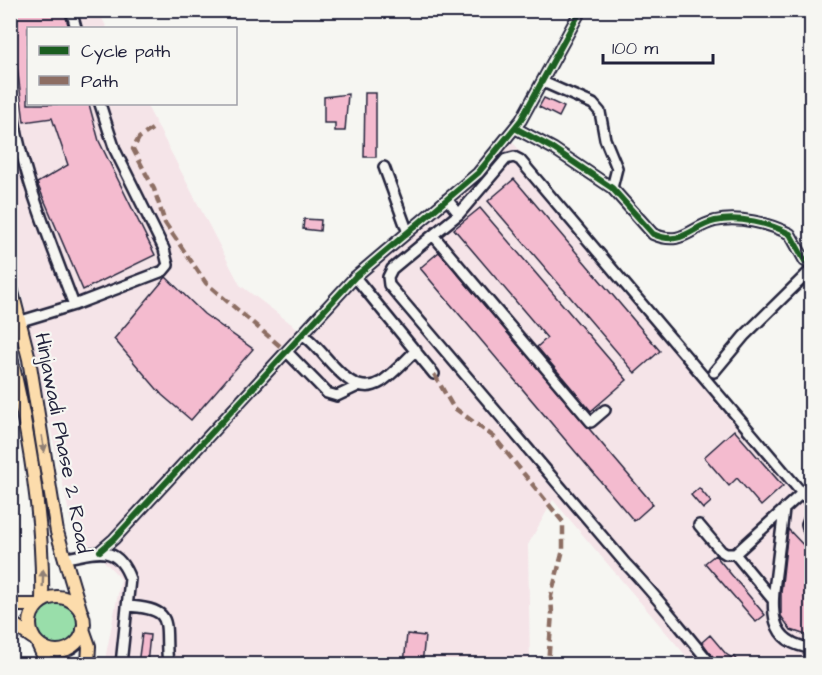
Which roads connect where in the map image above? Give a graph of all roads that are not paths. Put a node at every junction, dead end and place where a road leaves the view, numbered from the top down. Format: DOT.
graph roads {
  1 [pos="71,10"];
  2 [pos="581,10"];
  3 [pos="76,27"];
  4 [pos="543,81"];
  5 [pos="10,92"];
  6 [pos="100,105"];
  7 [pos="515,128"];
  8 [pos="384,167"];
  9 [pos="612,188"];
  10 [pos="447,200"];
  11 [pos="459,214"];
  12 [pos="407,230"];
  13 [pos="434,235"];
  14 [pos="812,267"];
  15 [pos="355,277"];
  16 [pos="10,284"];
  17 [pos="74,305"];
  18 [pos="21,321"];
  19 [pos="303,334"];
  20 [pos="416,350"];
  21 [pos="287,352"];
  22 [pos="10,353"];
  23 [pos="714,372"];
  24 [pos="434,374"];
  25 [pos="358,386"];
  26 [pos="605,410"];
  27 [pos="801,494"];
  28 [pos="812,505"];
  29 [pos="784,509"];
  30 [pos="812,513"];
  31 [pos="699,525"];
  32 [pos="812,540"];
  33 [pos="100,551"];
  34 [pos="735,554"];
  35 [pos="64,558"];
  36 [pos="773,600"];
  37 [pos="39,603"];
  38 [pos="10,605"];
  39 [pos="127,606"];
  40 [pos="80,609"];
  41 [pos="12,626"];
  42 [pos="83,630"];
  43 [pos="36,641"];
  44 [pos="812,648"];
  45 [pos="47,664"];
  46 [pos="88,664"];
  47 [pos="121,664"];
  48 [pos="168,664"];
  49 [pos="711,664"];
  1 -- 3 [label="street"];
  2 -- 4 [label="street"];
  4 -- 7 [label="street"];
  4 -- 9 [label="street"];
  5 -- 17 [label="street"];
  6 -- 17 [label="street"];
  7 -- 9 [label="street"];
  7 -- 10 [label="street"];
  8 -- 12 [label="street"];
  9 -- 14 [label="street"];
  10 -- 11 [label="street"];
  10 -- 12 [label="street"];
  11 -- 13 [label="street"];
  11 -- 27 [label="street"];
  12 -- 15 [label="street"];
  13 -- 26 [label="street"];
  13 -- 49 [label="street"];
  14 -- 23 [label="street"];
  15 -- 19 [label="street"];
  15 -- 20 [label="street"];
  16 -- 18 [label="main road, Hinjawadi Phase 2 Road"];
  17 -- 18 [label="street"];
  18 -- 35 [label="main road, Hinjawadi Phase 2 Road, one-way"];
  19 -- 21 [label="street"];
  19 -- 25 [label="street"];
  20 -- 24 [label="street"];
  20 -- 25 [label="street"];
  21 -- 25 [label="street"];
  21 -- 33 [label="street"];
  37 -- 22 [label="main road, Hinjawadi Phase 2 Road, one-way"];
  27 -- 28 [label="street"];
  27 -- 29 [label="street"];
  29 -- 34 [label="street"];
  29 -- 36 [label="street"];
  30 -- 32 [label="street"];
  31 -- 34 [label="street"];
  33 -- 35 [label="street"];
  33 -- 39 [label="street"];
  34 -- 36 [label="street"];
  35 -- 40 [label="main road, Hinjawadi Phase 2 Road"];
  36 -- 44 [label="street"];
  37 -- 38 [label="main road"];
  37 -- 40 [label="main road"];
  37 -- 43 [label="main road"];
  39 -- 47 [label="street"];
  39 -- 48 [label="street"];
  40 -- 42 [label="main road"];
  41 -- 43 [label="main road"];
  42 -- 43 [label="main road"];
  42 -- 46 [label="main road"];
  43 -- 45 [label="main road"];
}
